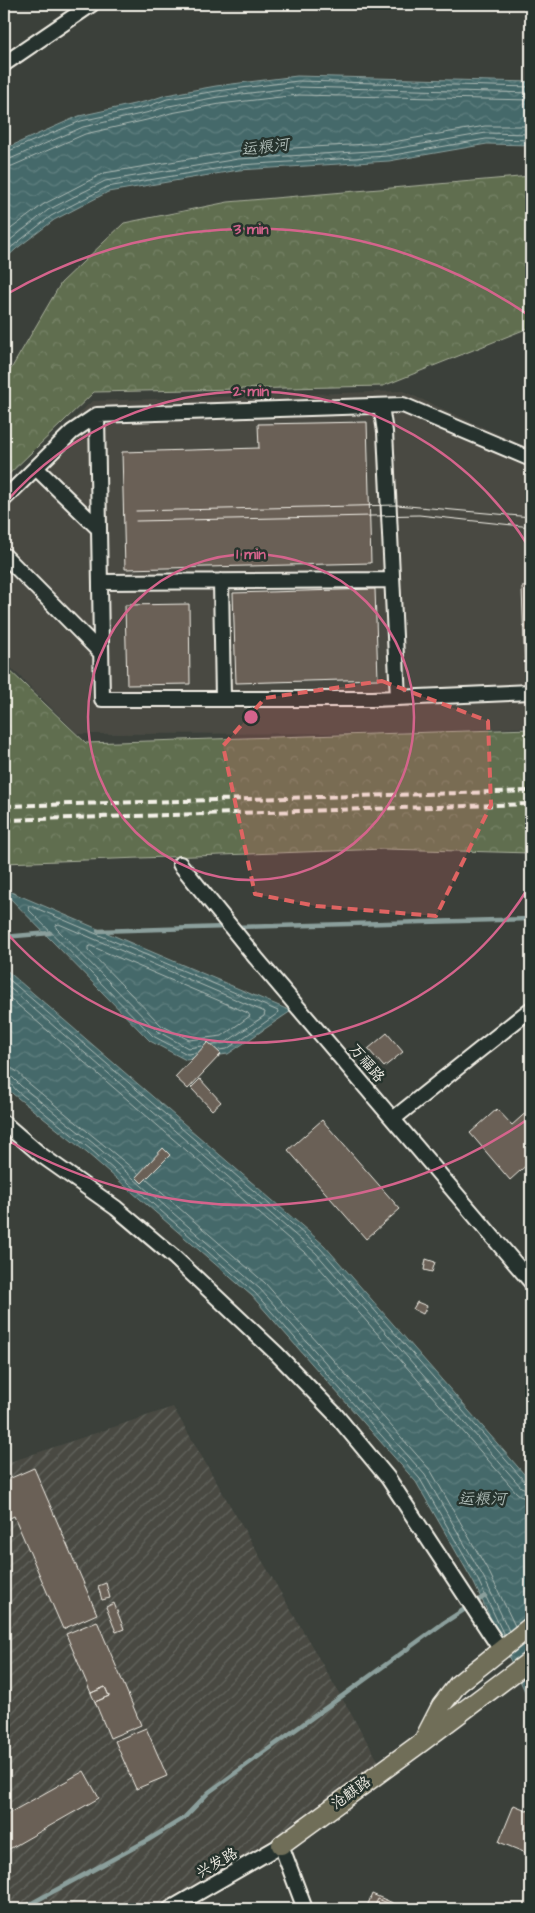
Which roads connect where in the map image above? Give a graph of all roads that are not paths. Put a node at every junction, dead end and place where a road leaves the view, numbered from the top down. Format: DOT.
graph roads {
  1 [pos="92,4"];
  2 [pos="4,64"];
  3 [pos="381,406"];
  4 [pos="97,415"];
  5 [pos="531,459"];
  6 [pos="36,468"];
  7 [pos="4,499"];
  8 [pos="99,529"];
  9 [pos="4,555"];
  10 [pos="392,580"];
  11 [pos="221,581"];
  12 [pos="100,582"];
  13 [pos="101,654"];
  14 [pos="531,692"];
  15 [pos="398,698"];
  16 [pos="223,699"];
  17 [pos="180,864"];
  18 [pos="531,1009"];
  19 [pos="393,1119"];
  20 [pos="4,1123"];
  21 [pos="531,1282"];
  22 [pos="531,1626"];
  23 [pos="501,1650"];
  24 [pos="531,1660"];
  25 [pos="422,1742"];
  26 [pos="281,1845"];
  27 [pos="170,1909"];
  28 [pos="305,1909"];
  1 -- 2 [label="street"];
  3 -- 4 [label="street"];
  3 -- 5 [label="street"];
  3 -- 10 [label="street"];
  4 -- 6 [label="street"];
  4 -- 8 [label="street"];
  6 -- 7 [label="street"];
  6 -- 8 [label="street"];
  8 -- 12 [label="street"];
  9 -- 13 [label="street"];
  10 -- 11 [label="street"];
  10 -- 15 [label="street"];
  11 -- 12 [label="street"];
  11 -- 16 [label="street"];
  12 -- 13 [label="street"];
  13 -- 16 [label="street"];
  14 -- 15 [label="street"];
  15 -- 16 [label="street"];
  17 -- 19 [label="street, 万福路"];
  18 -- 19 [label="street"];
  19 -- 21 [label="street, 万福路"];
  20 -- 23 [label="street"];
  22 -- 23 [label="main road, 沧麒路"];
  23 -- 25 [label="main road, 沧麒路"];
  24 -- 25 [label="main road, 沧麒路"];
  25 -- 26 [label="main road, 沧麒路"];
  26 -- 27 [label="street, 兴发路"];
  26 -- 28 [label="street"];
}
